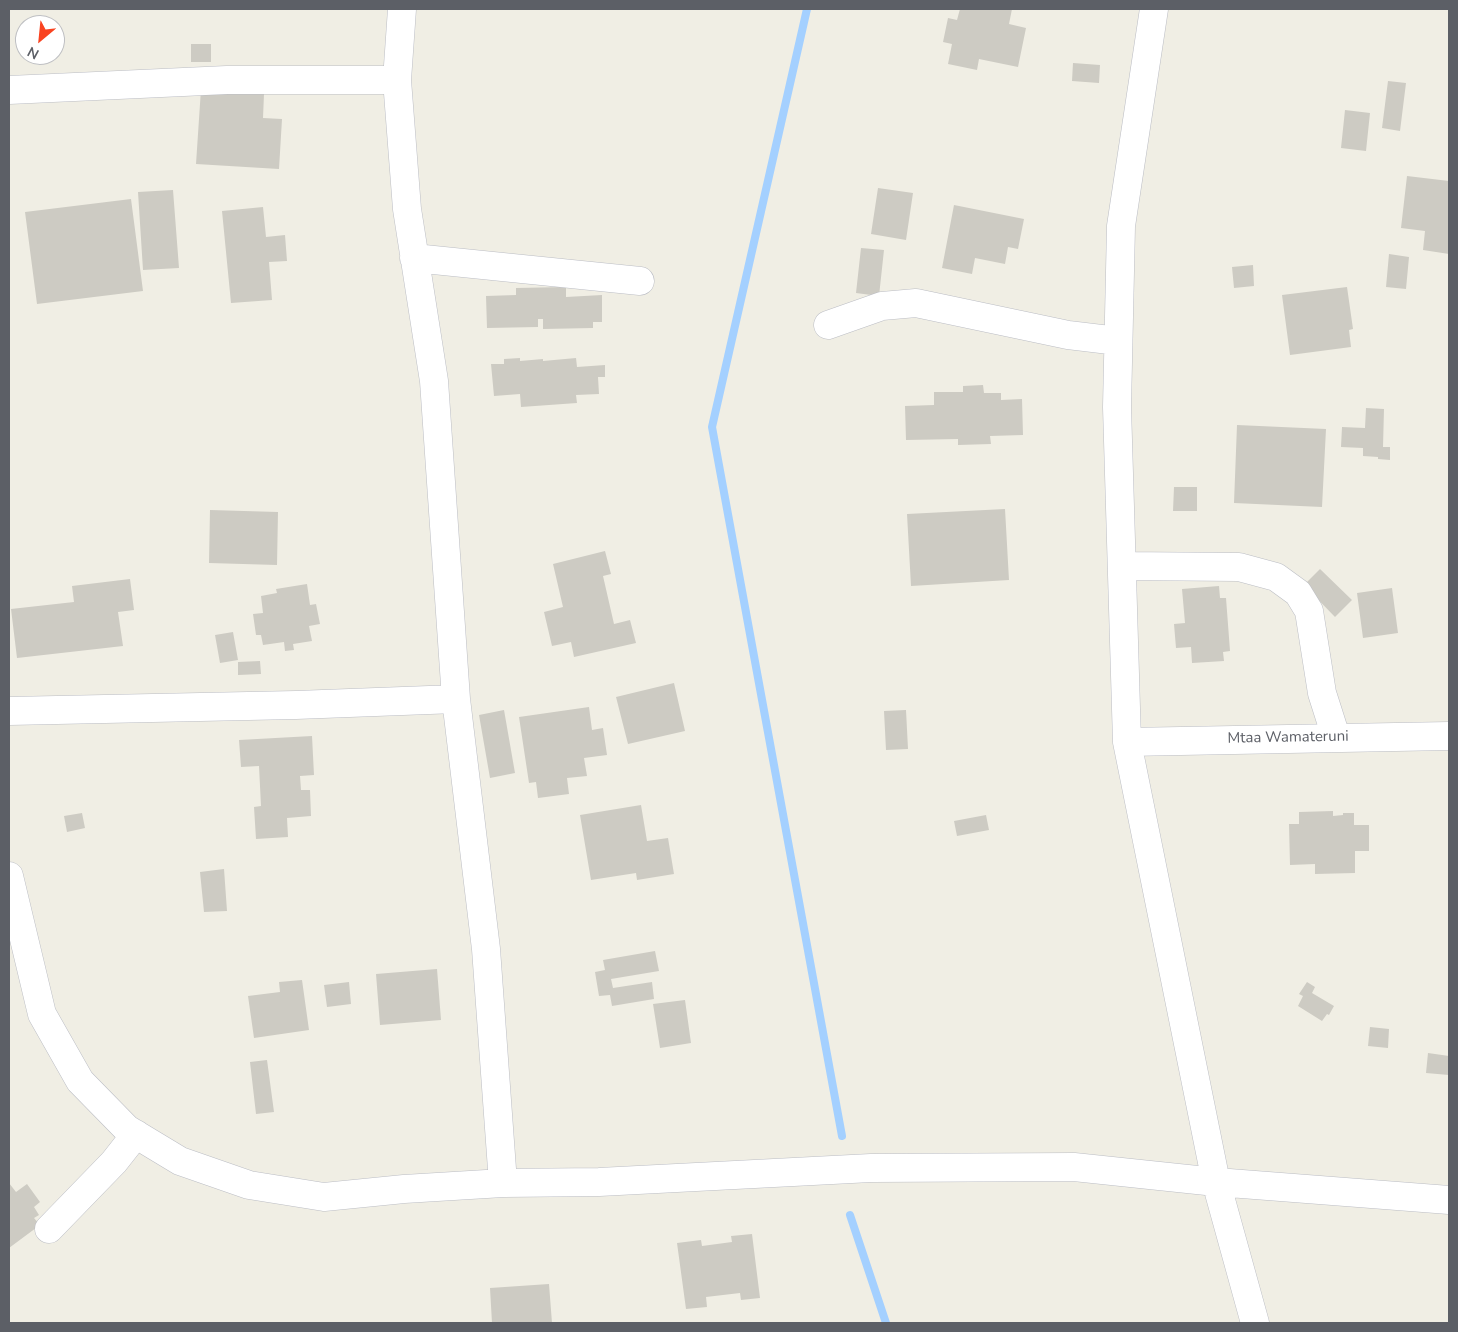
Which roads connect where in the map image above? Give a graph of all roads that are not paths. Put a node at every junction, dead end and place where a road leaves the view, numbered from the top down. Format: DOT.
graph roads {
  1 [pos="402,9"];
  2 [pos="1154,9"];
  3 [pos="397,80"];
  4 [pos="9,90"];
  5 [pos="414,258"];
  6 [pos="640,281"];
  7 [pos="828,325"];
  8 [pos="1118,341"];
  9 [pos="1122,566"];
  10 [pos="456,698"];
  11 [pos="9,711"];
  12 [pos="1449,736"];
  13 [pos="1336,737"];
  14 [pos="1127,742"];
  15 [pos="9,876"];
  16 [pos="136,1134"];
  17 [pos="1216,1182"];
  18 [pos="503,1183"];
  19 [pos="1449,1200"];
  20 [pos="49,1229"];
  21 [pos="1255,1323"];
  1 -- 3 [label="street"];
  2 -- 8 [label="street"];
  3 -- 4 [label="street"];
  3 -- 5 [label="street"];
  5 -- 6 [label="street"];
  5 -- 10 [label="street"];
  7 -- 8 [label="street"];
  8 -- 9 [label="street"];
  9 -- 13 [label="street"];
  9 -- 14 [label="street"];
  10 -- 11 [label="street"];
  10 -- 18 [label="street"];
  12 -- 13 [label="street, Mtaa Wamateruni"];
  13 -- 14 [label="street, Mtaa Wamateruni"];
  14 -- 17 [label="street"];
  15 -- 16 [label="street"];
  16 -- 18 [label="street"];
  16 -- 20 [label="street"];
  17 -- 18 [label="street"];
  17 -- 19 [label="street"];
  17 -- 21 [label="street"];
}
